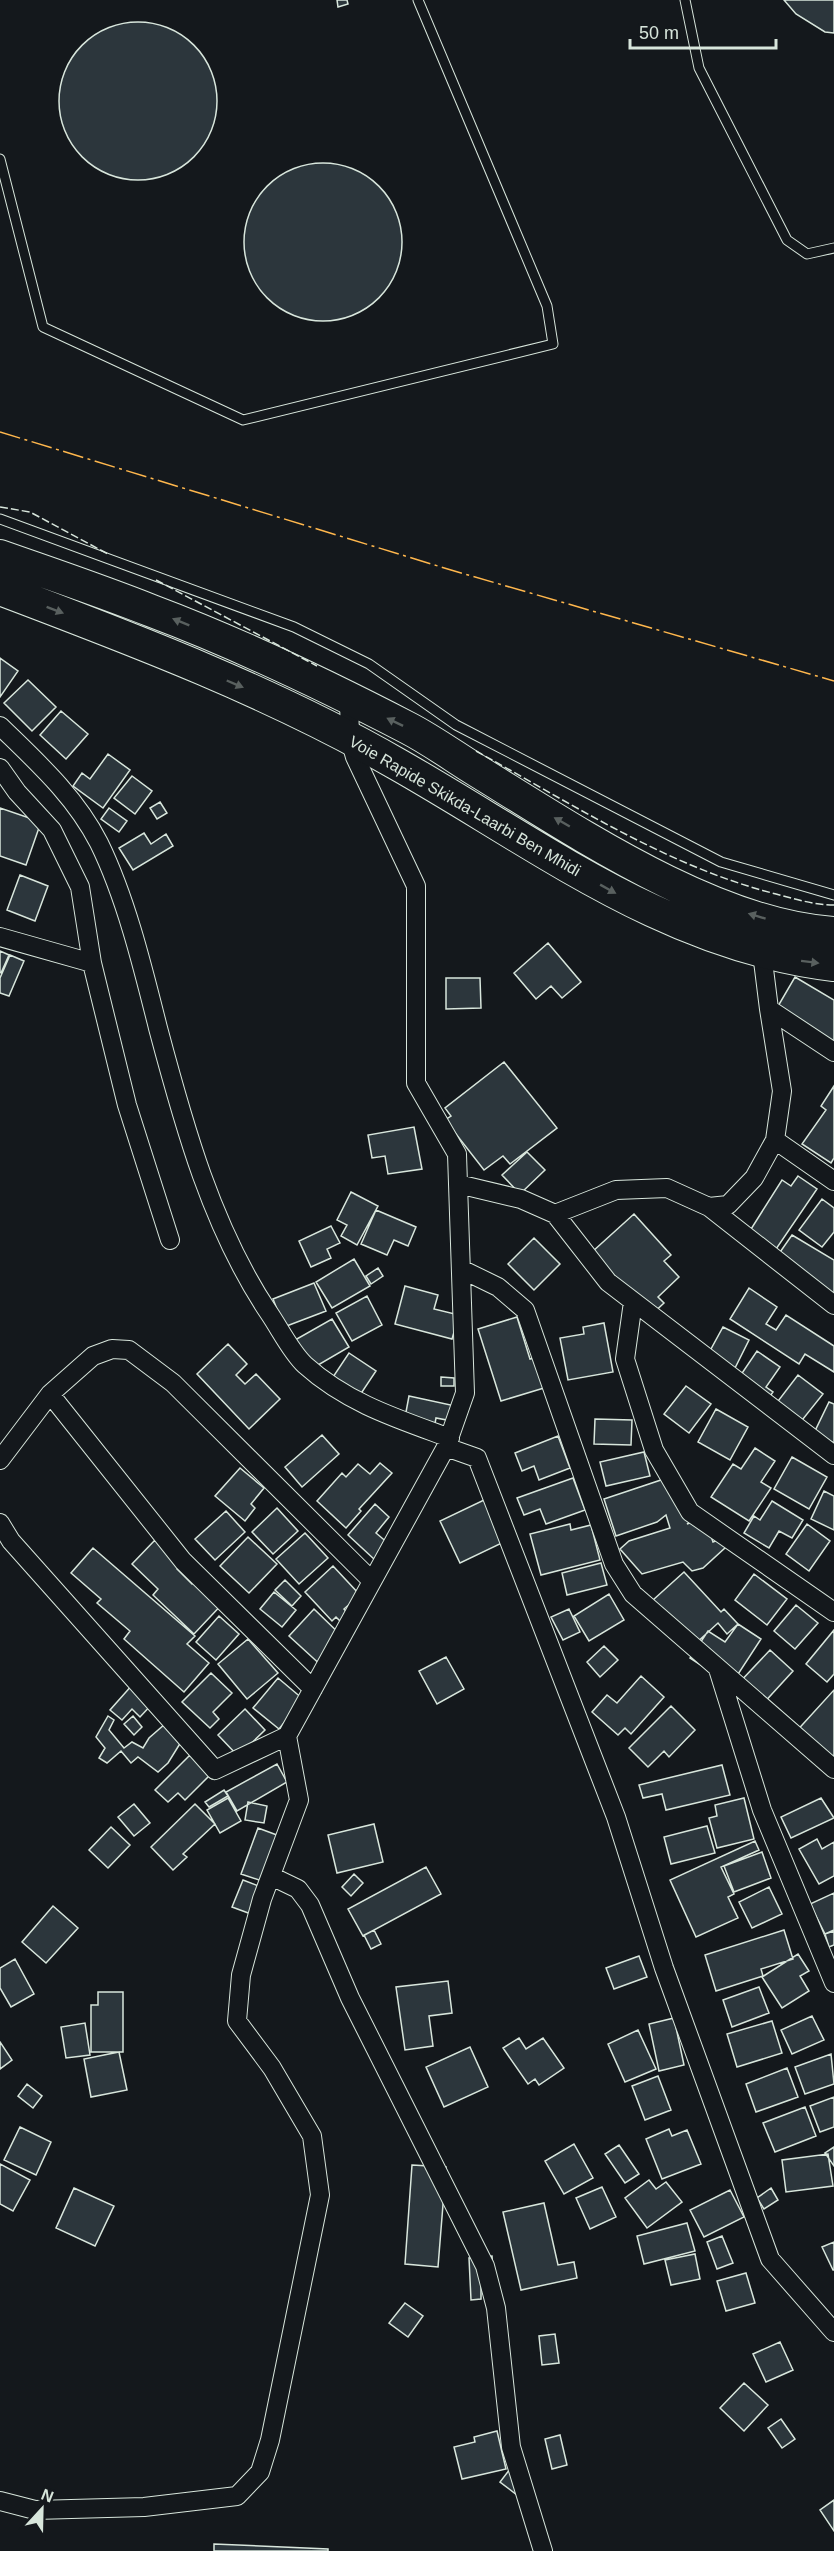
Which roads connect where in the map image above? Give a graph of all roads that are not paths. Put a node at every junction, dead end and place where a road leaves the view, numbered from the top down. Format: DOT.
graph roads {
  1 [pos="418,0"];
  2 [pos="685,0"];
  3 [pos="0,159"];
  4 [pos="834,248"];
  5 [pos="0,519"];
  6 [pos="0,556"];
  7 [pos="0,589"];
  8 [pos="349,699"];
  9 [pos="0,726"];
  10 [pos="350,739"];
  11 [pos="0,768"];
  12 [pos="834,895"];
  13 [pos="834,933"];
  14 [pos="0,937"];
  15 [pos="762,953"];
  16 [pos="92,963"];
  17 [pos="834,965"];
  18 [pos="768,1009"];
  19 [pos="834,1052"];
  20 [pos="775,1140"];
  21 [pos="834,1181"];
  22 [pos="458,1184"];
  23 [pos="709,1208"];
  24 [pos="555,1214"];
  25 [pos="170,1240"];
  26 [pos="461,1269"];
  27 [pos="633,1302"];
  28 [pos="834,1305"];
  29 [pos="50,1394"];
  30 [pos="448,1443"];
  31 [pos="834,1455"];
  32 [pos="0,1460"];
  33 [pos="0,1523"];
  34 [pos="372,1581"];
  35 [pos="834,1612"];
  36 [pos="717,1667"];
  37 [pos="313,1689"];
  38 [pos="287,1736"];
  39 [pos="834,1769"];
  40 [pos="271,1876"];
  41 [pos="834,1983"];
  42 [pos="834,2332"];
  43 [pos="0,2501"];
  44 [pos="543,2551"];
  1 -- 3 [label="lane"];
  2 -- 4 [label="lane"];
  5 -- 12 [label="lane"];
  8 -- 6 [label="highway, one-way"];
  7 -- 10 [label="highway, Voie Rapide Skikda-Laarbi Ben Mhidi, one-way"];
  8 -- 10 [label="street"];
  13 -- 8 [label="highway, one-way"];
  9 -- 30 [label="street"];
  10 -- 15 [label="highway, Voie Rapide Skikda-Laarbi Ben Mhidi, one-way"];
  10 -- 22 [label="street"];
  11 -- 16 [label="street"];
  14 -- 16 [label="street"];
  15 -- 17 [label="highway, Voie Rapide Skikda-Laarbi Ben Mhidi, one-way"];
  15 -- 18 [label="street"];
  16 -- 25 [label="street"];
  18 -- 19 [label="street"];
  18 -- 20 [label="street"];
  20 -- 21 [label="street"];
  20 -- 23 [label="street"];
  22 -- 24 [label="street"];
  22 -- 26 [label="street"];
  23 -- 24 [label="street"];
  23 -- 28 [label="street"];
  24 -- 27 [label="street"];
  26 -- 30 [label="street"];
  26 -- 36 [label="street"];
  27 -- 31 [label="street"];
  27 -- 35 [label="street"];
  29 -- 32 [label="street"];
  29 -- 34 [label="street"];
  29 -- 37 [label="street"];
  30 -- 34 [label="street"];
  30 -- 42 [label="street"];
  33 -- 38 [label="street"];
  34 -- 37 [label="street"];
  36 -- 39 [label="street"];
  36 -- 41 [label="street"];
  37 -- 38 [label="street"];
  38 -- 40 [label="street"];
  40 -- 43 [label="street"];
  40 -- 44 [label="street"];
}
